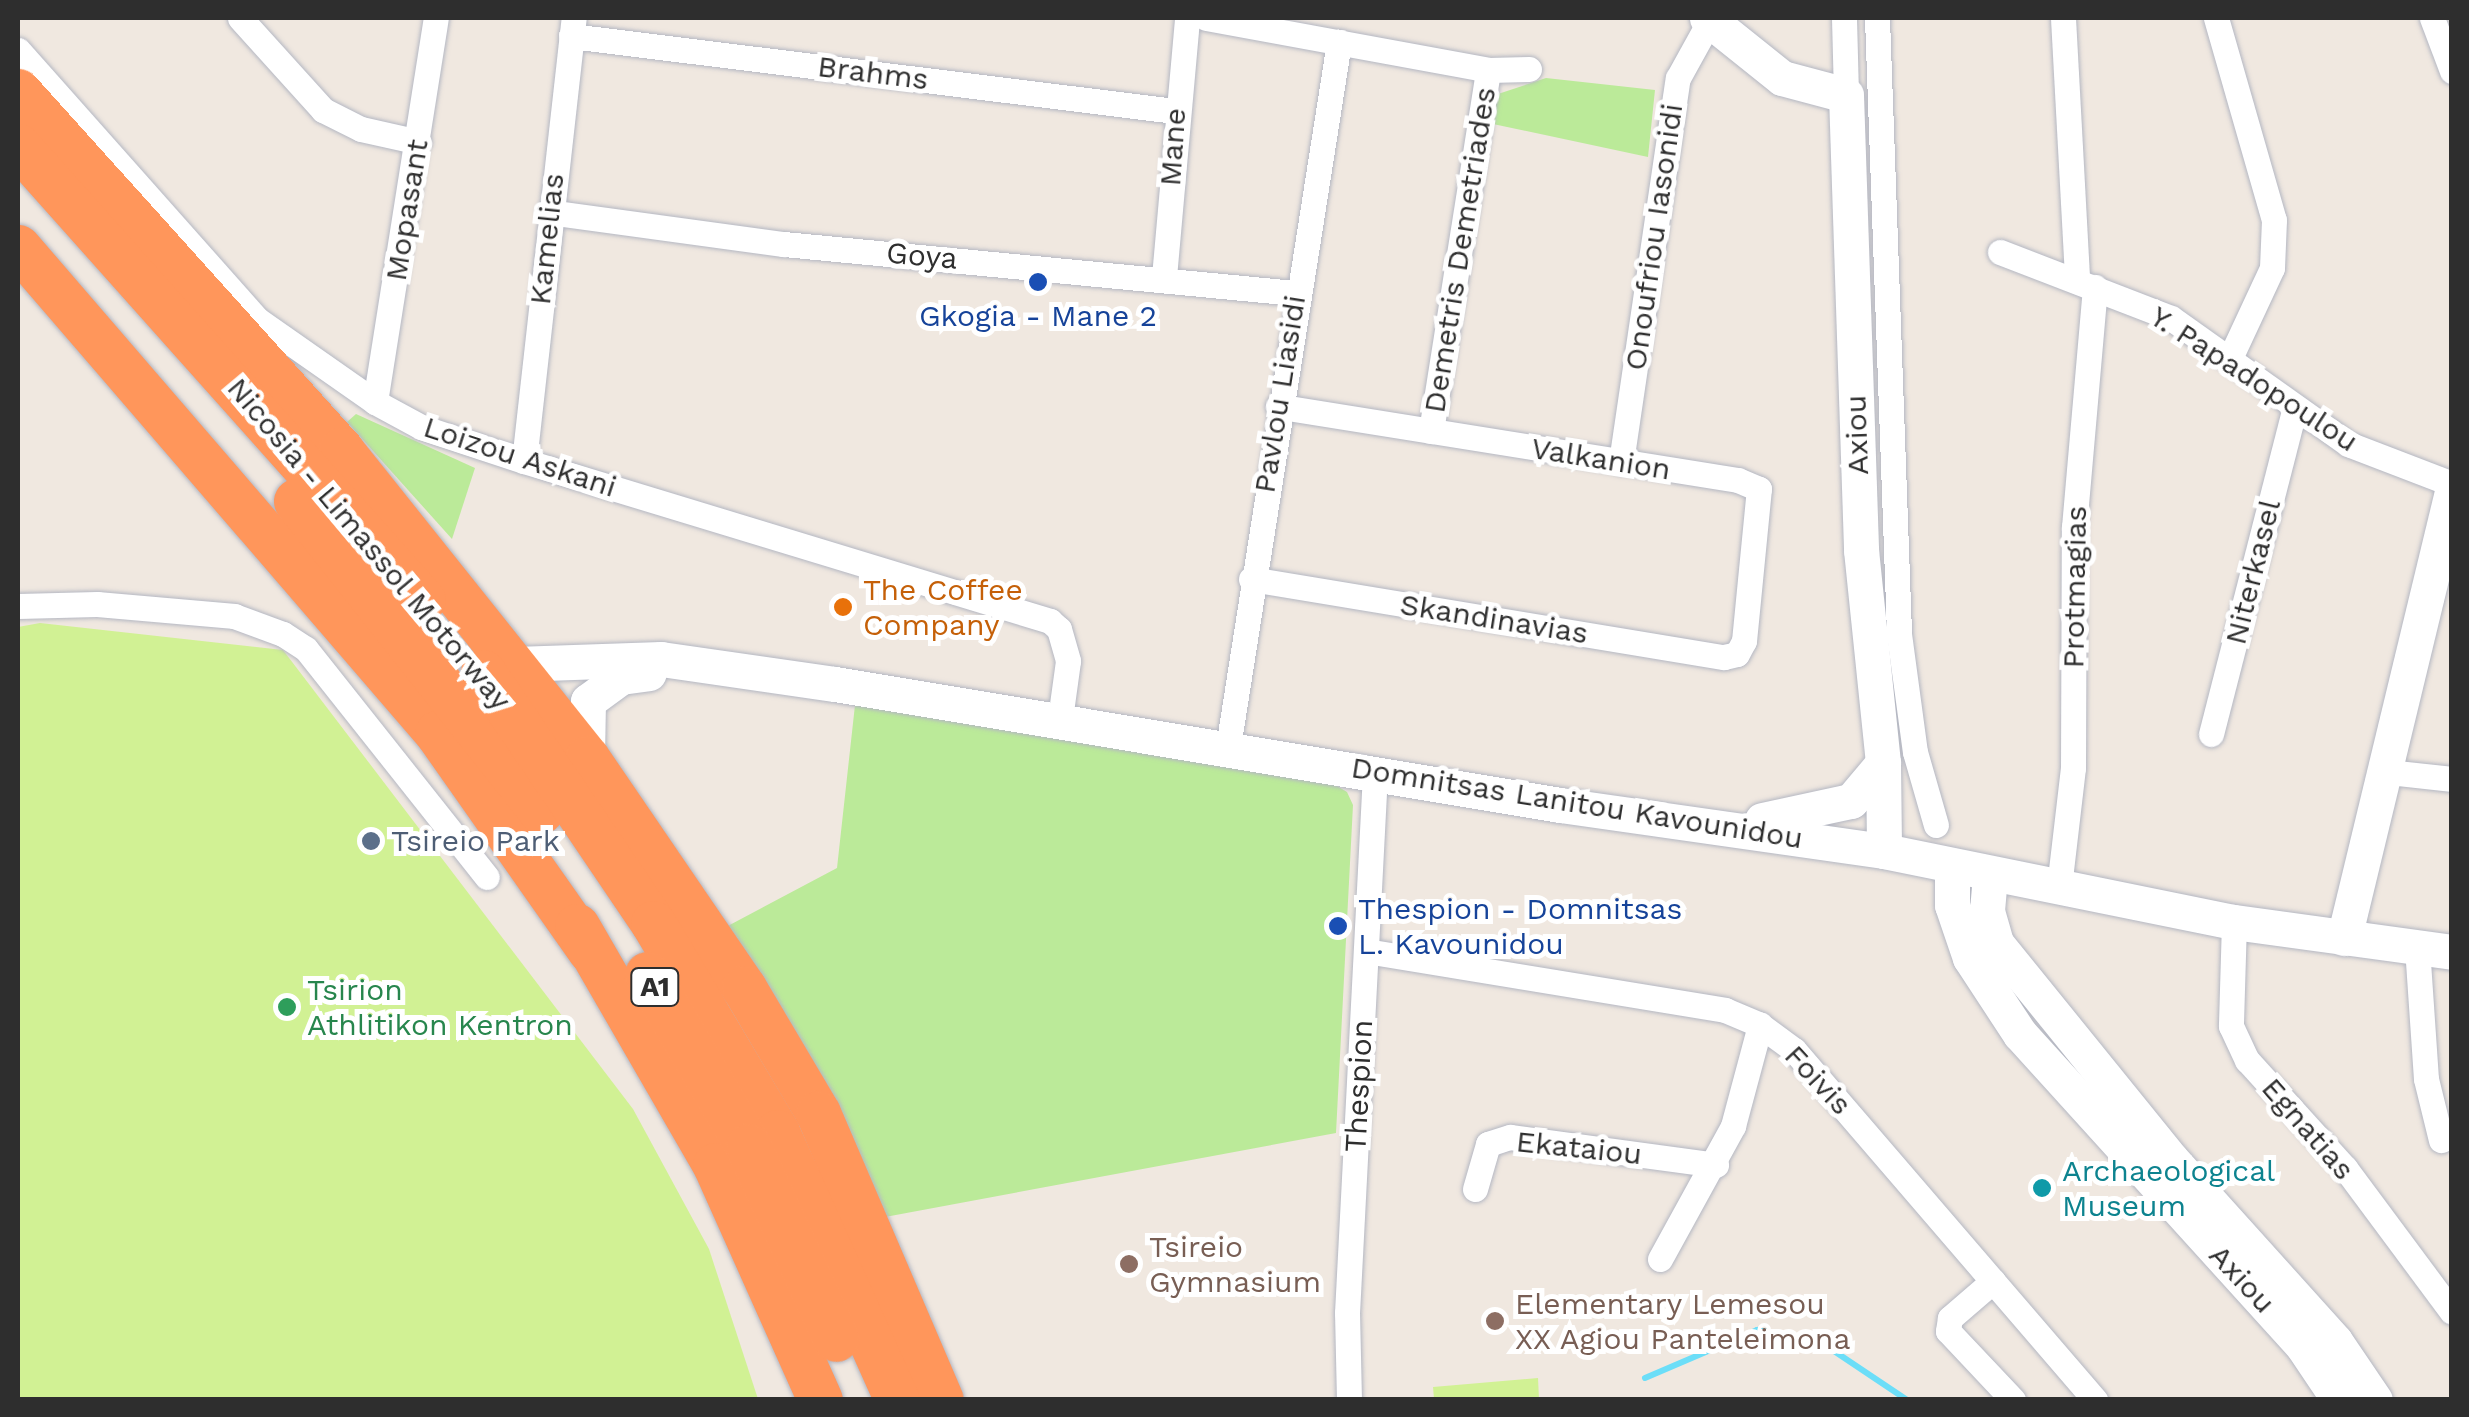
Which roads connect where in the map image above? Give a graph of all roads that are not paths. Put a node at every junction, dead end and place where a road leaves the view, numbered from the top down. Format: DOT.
graph roads {
  1 [pos="240,18"];
  2 [pos="436,18"];
  3 [pos="1187,18"];
  4 [pos="1206,18"];
  5 [pos="1844,18"];
  6 [pos="1877,18"];
  7 [pos="2063,18"];
  8 [pos="2216,18"];
  9 [pos="2432,18"];
  10 [pos="1708,19"];
  11 [pos="573,27"];
  12 [pos="1338,42"];
  13 [pos="18,50"];
  14 [pos="1528,69"];
  15 [pos="1488,70"];
  16 [pos="2452,72"];
  17 [pos="18,91"];
  18 [pos="1846,94"];
  19 [pos="1175,111"];
  20 [pos="419,142"];
  21 [pos="18,146"];
  22 [pos="18,190"];
  23 [pos="549,212"];
  24 [pos="18,247"];
  25 [pos="2000,252"];
  26 [pos="1164,277"];
  27 [pos="2086,283"];
  28 [pos="1295,294"];
  29 [pos="2231,356"];
  30 [pos="375,402"];
  31 [pos="1278,406"];
  32 [pos="2294,411"];
  33 [pos="1874,413"];
  34 [pos="1430,430"];
  35 [pos="524,461"];
  36 [pos="1621,462"];
  37 [pos="2452,484"];
  38 [pos="2452,492"];
  39 [pos="1251,579"];
  40 [pos="18,606"];
  41 [pos="386,611"];
  42 [pos="1737,654"];
  43 [pos="700,667"];
  44 [pos="507,677"];
  45 [pos="1060,719"];
  46 [pos="2211,734"];
  47 [pos="1228,747"];
  48 [pos="586,758"];
  49 [pos="1883,763"];
  50 [pos="2388,772"];
  51 [pos="1374,773"];
  52 [pos="2452,779"];
  53 [pos="1722,825"];
  54 [pos="1936,825"];
  55 [pos="1884,851"];
  56 [pos="1952,868"];
  57 [pos="1990,876"];
  58 [pos="487,877"];
  59 [pos="2058,887"];
  60 [pos="2234,922"];
  61 [pos="2344,938"];
  62 [pos="2434,950"];
  63 [pos="590,951"];
  64 [pos="1366,951"];
  65 [pos="744,988"];
  66 [pos="1760,1024"];
  67 [pos="2440,1140"];
  68 [pos="1716,1165"];
  69 [pos="1475,1189"];
  70 [pos="1660,1259"];
  71 [pos="1993,1281"];
  72 [pos="2452,1312"];
  73 [pos="820,1400"];
  74 [pos="864,1400"];
  75 [pos="897,1400"];
  76 [pos="940,1400"];
  77 [pos="1348,1400"];
  78 [pos="2014,1400"];
  79 [pos="2094,1400"];
  80 [pos="2339,1400"];
  81 [pos="2375,1400"];
  1 -- 20 [label="street"];
  2 -- 20 [label="street, Mopasant"];
  3 -- 19 [label="street, Mane"];
  4 -- 12 [label="street"];
  5 -- 18 [label="street, Axiou"];
  6 -- 33 [label="street, Axiou"];
  7 -- 27 [label="street, Protmagias"];
  8 -- 29 [label="street"];
  9 -- 16 [label="street"];
  10 -- 18 [label="street"];
  10 -- 36 [label="street, Onoufriou Iasonidi"];
  11 -- 19 [label="street, Brahms"];
  11 -- 23 [label="street, Kamelias"];
  12 -- 15 [label="street"];
  12 -- 28 [label="street, Pavlou Liasidi"];
  13 -- 30 [label="street, Loizou Askani"];
  14 -- 15 [label="street"];
  15 -- 34 [label="street, Demetris Demetriades"];
  17 -- 44 [label="highway"];
  18 -- 33 [label="street, Axiou"];
  19 -- 26 [label="street, Mane"];
  20 -- 30 [label="street, Mopasant"];
  21 -- 44 [label="highway, Nicosia - Limassol Motorway / A1"];
  22 -- 41 [label="highway, Nicosia - Limassol Motorway / A1"];
  23 -- 26 [label="street, Goya"];
  23 -- 35 [label="street, Kamelias"];
  24 -- 63 [label="highway"];
  25 -- 27 [label="street, Y. Papadopoulou"];
  26 -- 28 [label="street, Goya"];
  27 -- 29 [label="street, Y. Papadopoulou"];
  27 -- 59 [label="street, Protmagias"];
  28 -- 31 [label="street, Pavlou Liasidi"];
  29 -- 32 [label="street, Y. Papadopoulou"];
  30 -- 35 [label="street, Loizou Askani"];
  31 -- 34 [label="street, Valkanion"];
  31 -- 39 [label="street, Pavlou Liasidi"];
  32 -- 37 [label="street, Y. Papadopoulou"];
  32 -- 46 [label="street, Niterkasel"];
  33 -- 49 [label="street, Axiou"];
  33 -- 54 [label="street, Axiou"];
  34 -- 36 [label="street, Valkanion"];
  35 -- 45 [label="street, Loizou Askani"];
  36 -- 42 [label="street, Valkanion"];
  38 -- 50 [label="street"];
  39 -- 42 [label="street, Skandinavias"];
  39 -- 47 [label="street, Pavlou Liasidi"];
  40 -- 58 [label="street"];
  41 -- 63 [label="highway"];
  41 -- 74 [label="highway, Nicosia - Limassol Motorway / A1"];
  43 -- 44 [label="street, Domnitsas Lanitou Kavounidou"];
  43 -- 45 [label="street, Domnitsas Lanitou Kavounidou"];
  43 -- 48 [label="street, Domnitsas Lanitou Kavounidou"];
  44 -- 48 [label="highway"];
  44 -- 65 [label="highway"];
  44 -- 75 [label="highway, Nicosia - Limassol Motorway / A1"];
  45 -- 47 [label="street, Domnitsas Lanitou Kavounidou"];
  47 -- 51 [label="street, Domnitsas Lanitou Kavounidou"];
  48 -- 65 [label="highway"];
  49 -- 53 [label="street"];
  49 -- 55 [label="street, Axiou"];
  50 -- 52 [label="street"];
  50 -- 61 [label="street"];
  51 -- 53 [label="street, Domnitsas Lanitou Kavounidou"];
  51 -- 64 [label="street, Thespion"];
  53 -- 55 [label="street, Domnitsas Lanitou Kavounidou"];
  55 -- 56 [label="street, Domnitsas Lanitou Kavounidou"];
  56 -- 57 [label="street, Domnitsas Lanitou Kavounidou"];
  56 -- 80 [label="street, Axiou"];
  57 -- 59 [label="street, Domnitsas Lanitou Kavounidou"];
  57 -- 81 [label="street, Axiou"];
  59 -- 60 [label="street, Domnitsas Lanitou Kavounidou"];
  60 -- 61 [label="street, Domnitsas Lanitou Kavounidou"];
  60 -- 72 [label="street, Egnatias"];
  61 -- 62 [label="street, Domnitsas Lanitou Kavounidou"];
  62 -- 67 [label="street"];
  63 -- 73 [label="highway"];
  64 -- 66 [label="street, Foivis"];
  64 -- 77 [label="street, Thespion"];
  65 -- 76 [label="highway"];
  66 -- 68 [label="street"];
  66 -- 71 [label="street, Foivis"];
  68 -- 69 [label="street, Ekataiou"];
  68 -- 70 [label="street"];
  71 -- 78 [label="street"];
  71 -- 79 [label="street, Foivis"];
}
